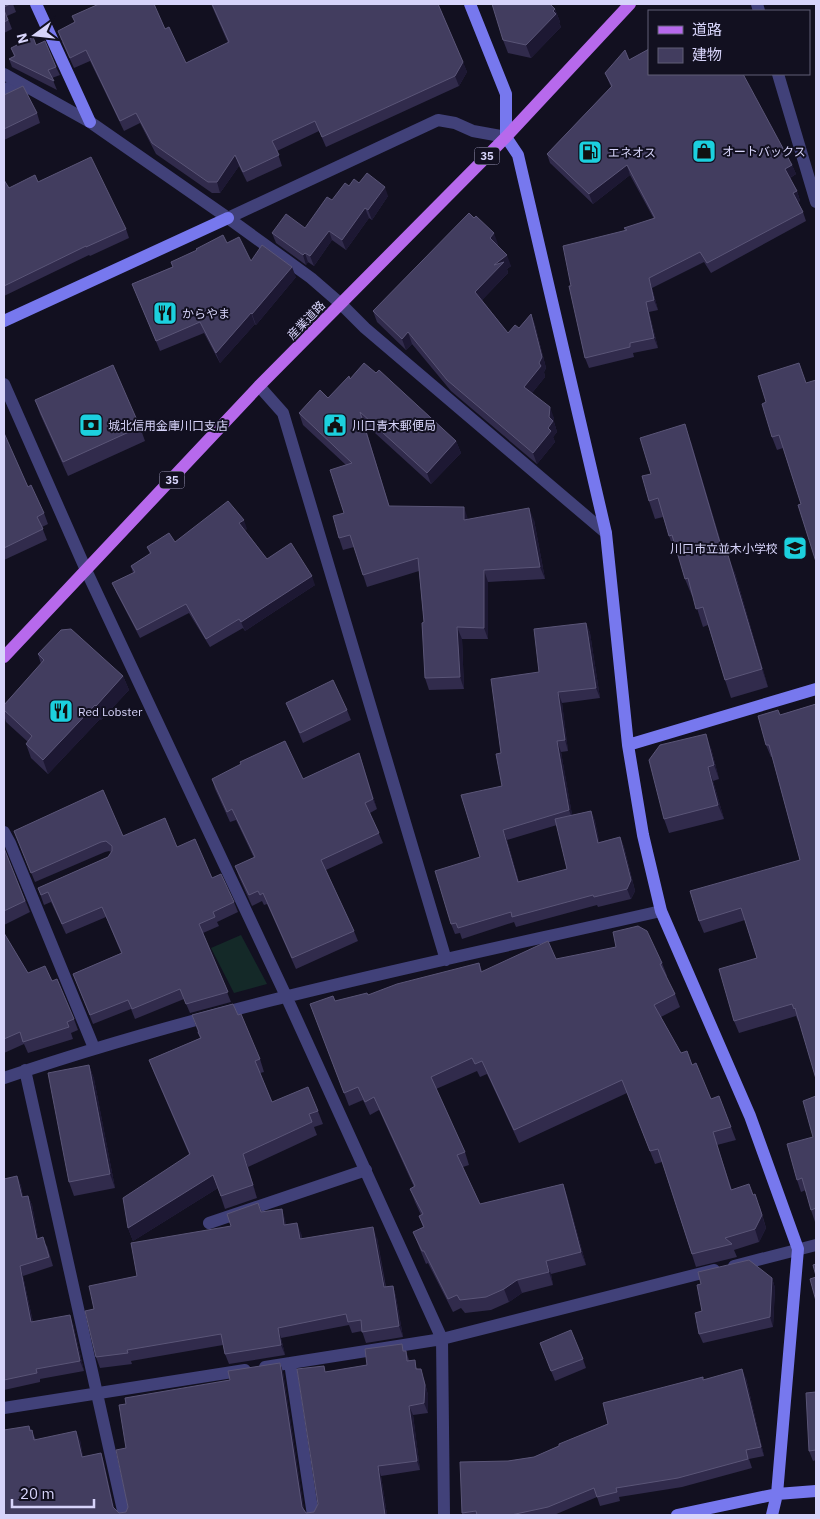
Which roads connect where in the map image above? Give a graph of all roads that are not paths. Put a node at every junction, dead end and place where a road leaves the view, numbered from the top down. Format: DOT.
graph roads {
  1 [pos="36,4"];
  2 [pos="470,4"];
  3 [pos="630,4"];
  4 [pos="4,74"];
  5 [pos="778,75"];
  6 [pos="19,83"];
  7 [pos="4,90"];
  8 [pos="90,122"];
  9 [pos="506,137"];
  10 [pos="816,202"];
  11 [pos="228,218"];
  12 [pos="341,304"];
  13 [pos="4,321"];
  14 [pos="4,384"];
  15 [pos="260,386"];
  16 [pos="606,533"];
  17 [pos="86,570"];
  18 [pos="4,657"];
  19 [pos="816,690"];
  20 [pos="628,745"];
  21 [pos="4,832"];
  22 [pos="661,912"];
  23 [pos="446,960"];
  24 [pos="286,996"];
  25 [pos="94,1048"];
  26 [pos="25,1070"];
  27 [pos="4,1078"];
  28 [pos="366,1170"];
  29 [pos="209,1223"];
  30 [pos="816,1245"];
  31 [pos="798,1249"];
  32 [pos="442,1339"];
  33 [pos="290,1363"];
  34 [pos="98,1392"];
  35 [pos="4,1408"];
  36 [pos="816,1491"];
  37 [pos="777,1494"];
  38 [pos="124,1515"];
  39 [pos="314,1515"];
  40 [pos="444,1515"];
  41 [pos="677,1515"];
  42 [pos="772,1515"];
  1 -- 8 [label="street"];
  2 -- 9 [label="street"];
  3 -- 9 [label="main road, 産業道路 / 35"];
  4 -- 6 [label="street"];
  5 -- 10 [label="street"];
  6 -- 7 [label="street"];
  6 -- 8 [label="street"];
  8 -- 11 [label="street"];
  9 -- 11 [label="street"];
  9 -- 12 [label="main road, 産業道路 / 35"];
  9 -- 16 [label="street"];
  11 -- 12 [label="street"];
  11 -- 13 [label="street"];
  12 -- 15 [label="main road, 産業道路 / 35"];
  12 -- 16 [label="street"];
  14 -- 17 [label="street"];
  15 -- 17 [label="main road, 産業道路 / 35"];
  15 -- 23 [label="street"];
  16 -- 20 [label="street"];
  17 -- 18 [label="main road, 産業道路 / 35"];
  17 -- 24 [label="street"];
  19 -- 20 [label="street"];
  20 -- 22 [label="street"];
  21 -- 25 [label="street"];
  22 -- 23 [label="street"];
  22 -- 31 [label="street"];
  23 -- 24 [label="street"];
  24 -- 25 [label="street"];
  24 -- 28 [label="street"];
  25 -- 26 [label="street"];
  26 -- 27 [label="street"];
  26 -- 34 [label="street"];
  28 -- 29 [label="street"];
  28 -- 32 [label="street"];
  30 -- 31 [label="street"];
  31 -- 32 [label="street"];
  31 -- 37 [label="street"];
  32 -- 33 [label="street"];
  32 -- 40 [label="street"];
  33 -- 34 [label="street"];
  33 -- 39 [label="street"];
  34 -- 35 [label="street"];
  34 -- 38 [label="street"];
  36 -- 37 [label="street"];
  37 -- 41 [label="street"];
  37 -- 42 [label="street"];
}
